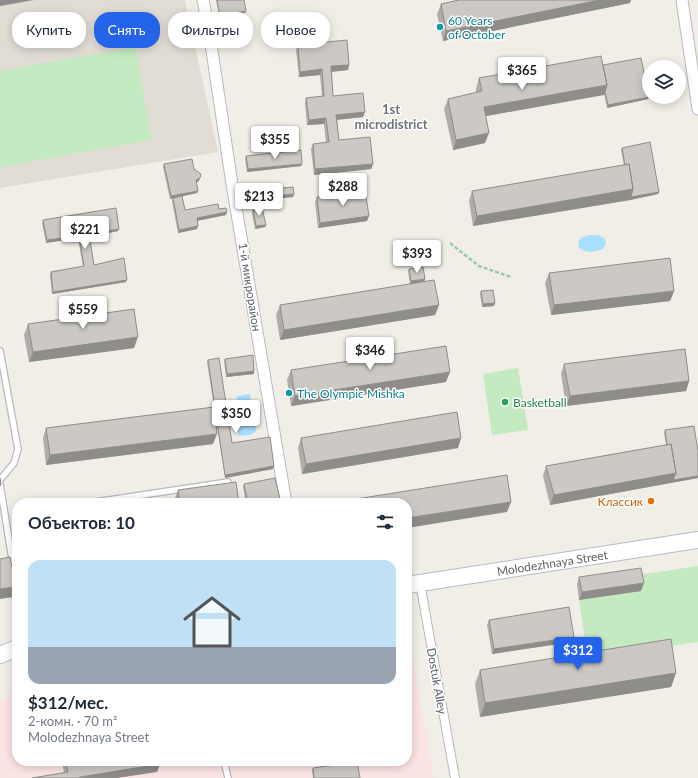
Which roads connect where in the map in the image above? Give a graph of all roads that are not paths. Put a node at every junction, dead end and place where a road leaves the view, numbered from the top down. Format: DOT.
graph roads {
  1 [pos="203,0"];
  2 [pos="682,0"];
  3 [pos="697,97"];
  4 [pos="698,109"];
  5 [pos="0,351"];
  6 [pos="0,480"];
  7 [pos="228,482"];
  8 [pos="0,484"];
  9 [pos="122,498"];
  10 [pos="285,498"];
  11 [pos="698,540"];
  12 [pos="12,559"];
  13 [pos="414,584"];
  14 [pos="12,646"];
  15 [pos="0,648"];
  16 [pos="12,650"];
  17 [pos="0,655"];
  18 [pos="225,766"];
  19 [pos="228,778"];
  20 [pos="455,778"];
  1 -- 10 [label="street, 1-й микрорайон"];
  2 -- 3 [label="street"];
  3 -- 4 [label="street"];
  5 -- 6 [label="lane"];
  7 -- 9 [label="lane"];
  8 -- 12 [label="lane"];
  11 -- 13 [label="main road, Molodezhnaya Street"];
  13 -- 20 [label="street, Dostuk Alley"];
  14 -- 15 [label="street"];
  16 -- 17 [label="main road"];
  18 -- 19 [label="lane"];
}
